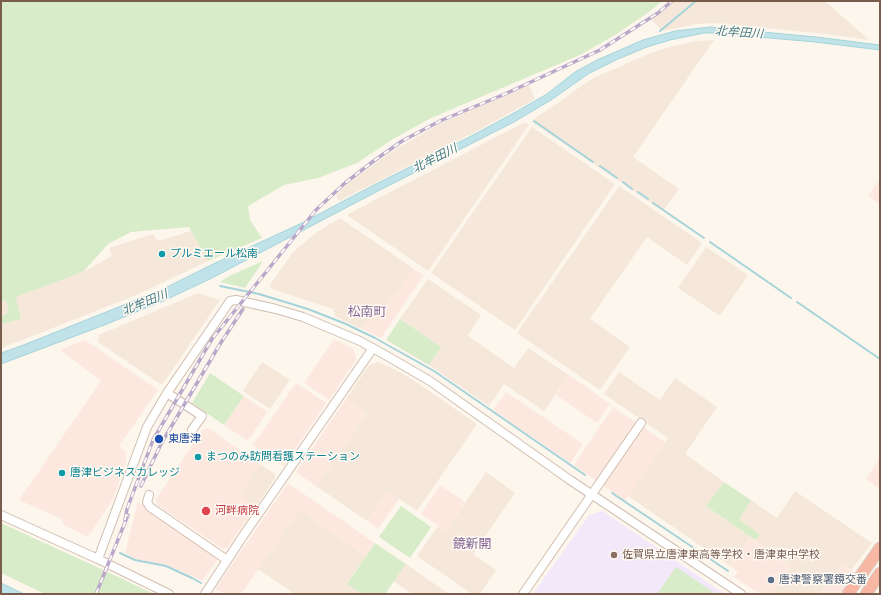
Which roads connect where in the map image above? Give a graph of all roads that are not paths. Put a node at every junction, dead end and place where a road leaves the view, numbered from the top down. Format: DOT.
graph roads {
  1 [pos="373,348"];
  2 [pos="167,393"];
  3 [pos="641,423"];
  4 [pos="192,430"];
  5 [pos="592,494"];
  6 [pos="149,495"];
  7 [pos="1,515"];
  8 [pos="880,548"];
  9 [pos="98,559"];
  10 [pos="227,560"];
  11 [pos="879,579"];
  12 [pos="869,593"];
  13 [pos="169,594"];
  14 [pos="205,594"];
  15 [pos="523,594"];
  16 [pos="741,594"];
  17 [pos="848,594"];
  1 -- 2 [label="street"];
  1 -- 5 [label="street"];
  1 -- 10 [label="street"];
  2 -- 4 [label="street"];
  2 -- 9 [label="street"];
  3 -- 5 [label="street"];
  5 -- 15 [label="street"];
  5 -- 16 [label="street"];
  6 -- 10 [label="street"];
  7 -- 9 [label="street"];
  8 -- 17 [label="highway"];
  9 -- 13 [label="street"];
  10 -- 14 [label="street"];
  11 -- 12 [label="highway"];
}
